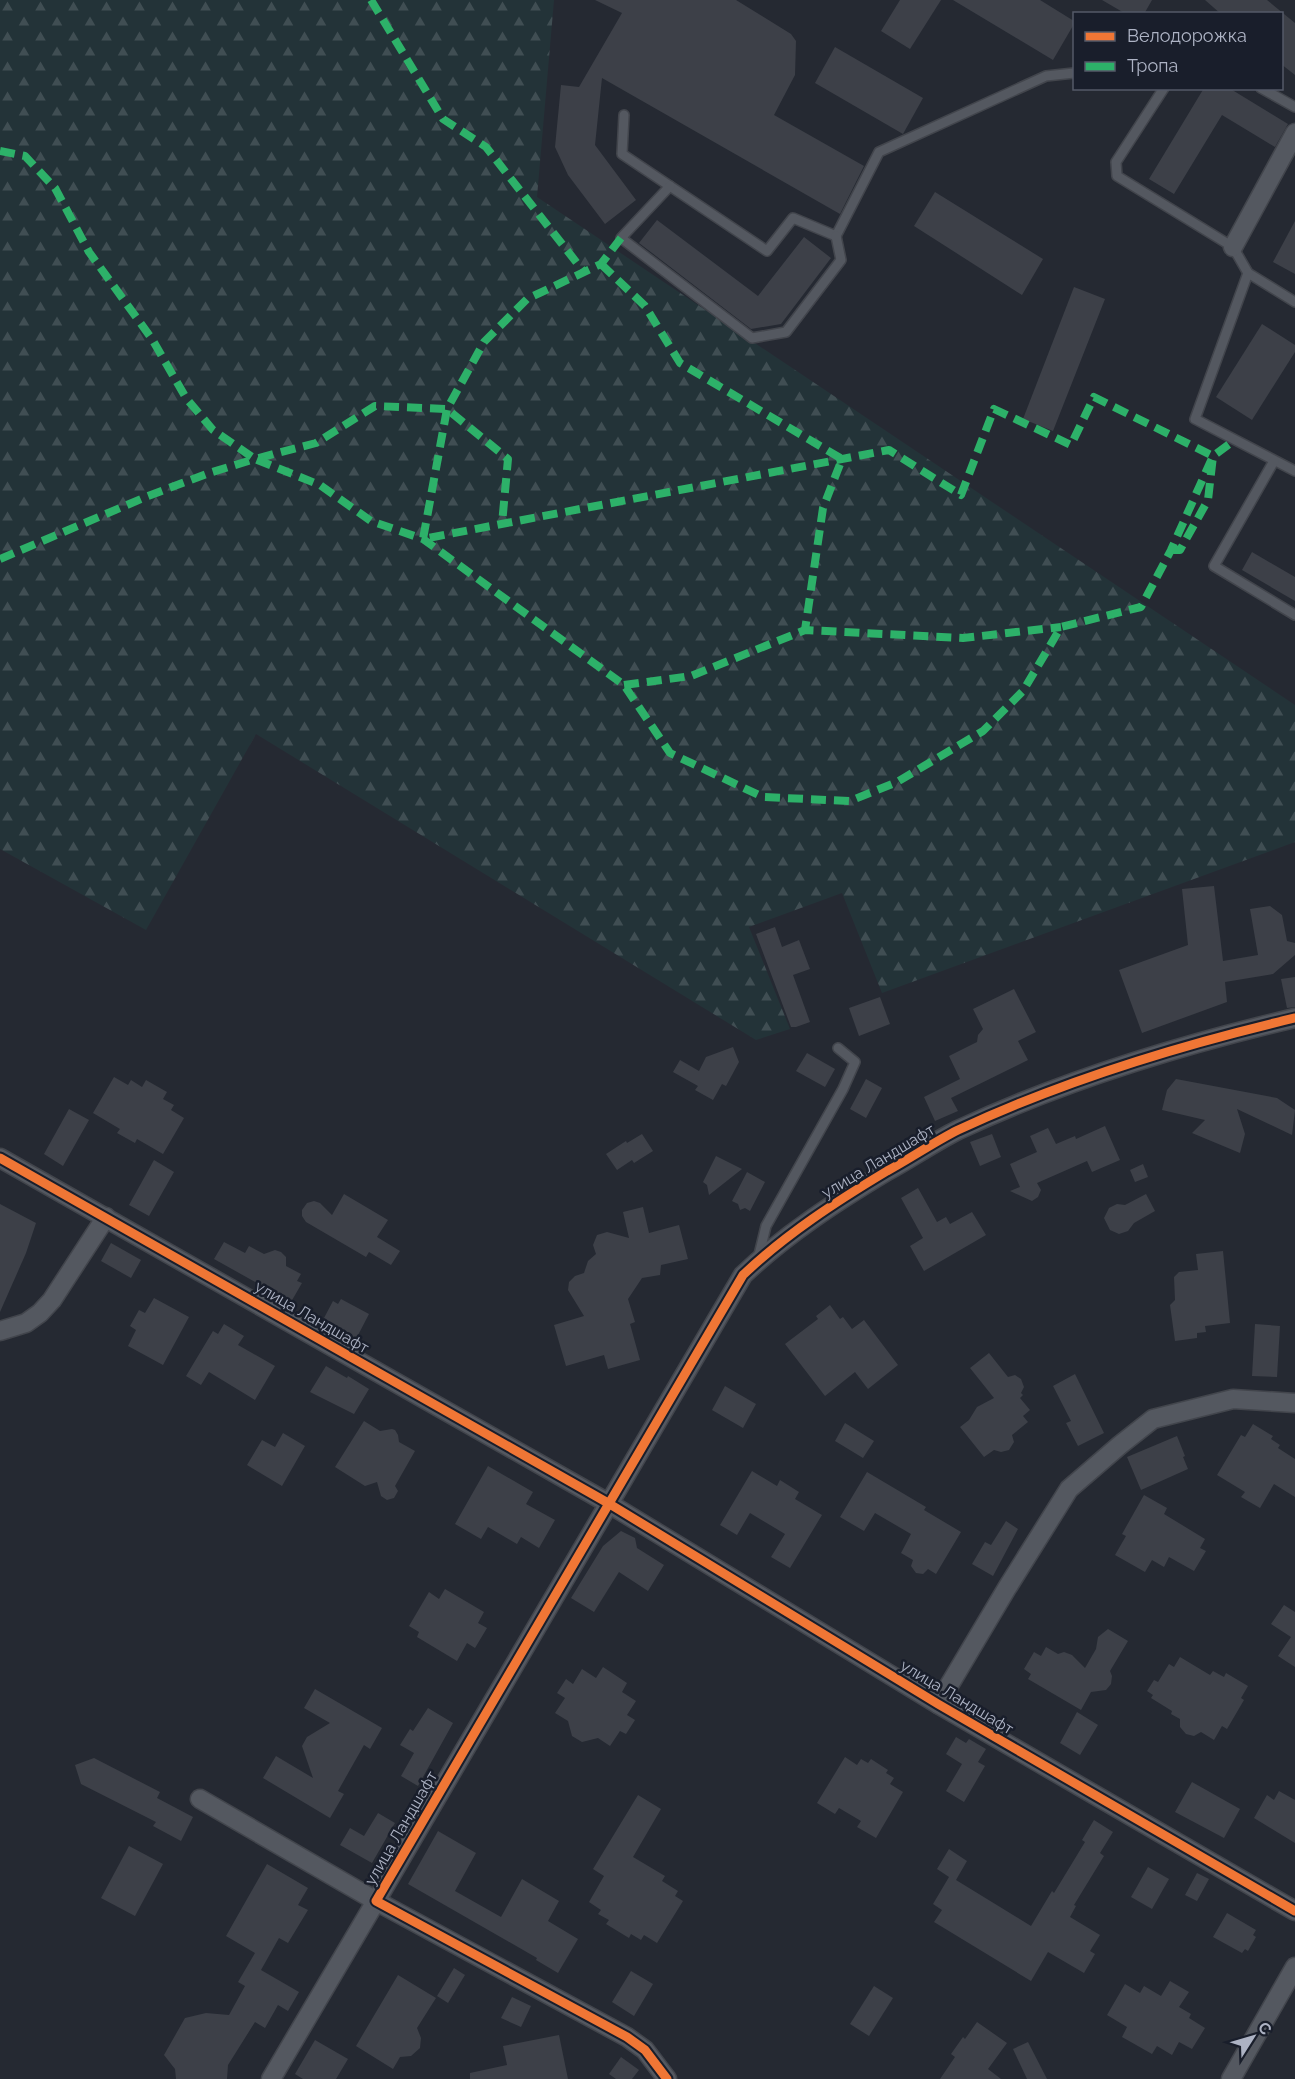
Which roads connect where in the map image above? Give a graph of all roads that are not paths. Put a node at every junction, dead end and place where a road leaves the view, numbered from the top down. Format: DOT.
graph roads {
  1 [pos="1073,73"];
  2 [pos="1163,90"];
  3 [pos="1265,90"];
  4 [pos="1295,107"];
  5 [pos="624,115"];
  6 [pos="1295,133"];
  7 [pos="670,186"];
  8 [pos="836,236"];
  9 [pos="1233,247"];
  10 [pos="1248,273"];
  11 [pos="1295,302"];
  12 [pos="1274,461"];
  13 [pos="1295,471"];
  14 [pos="1295,615"];
  15 [pos="1295,1018"];
  16 [pos="838,1048"];
  17 [pos="0,1158"];
  18 [pos="106,1217"];
  19 [pos="757,1262"];
  20 [pos="0,1331"];
  21 [pos="1295,1403"];
  22 [pos="608,1503"];
  23 [pos="938,1704"];
  24 [pos="200,1800"];
  25 [pos="376,1901"];
  26 [pos="1295,1911"];
  27 [pos="1295,1967"];
  28 [pos="271,2079"];
  29 [pos="667,2079"];
  30 [pos="1231,2079"];
  1 -- 8 [label="lane"];
  2 -- 9 [label="lane"];
  3 -- 4 [label="lane"];
  5 -- 7 [label="lane"];
  6 -- 9 [label="street"];
  7 -- 8 [label="lane"];
  7 -- 8 [label="lane"];
  9 -- 10 [label="lane"];
  10 -- 11 [label="lane"];
  10 -- 12 [label="lane"];
  12 -- 13 [label="lane"];
  12 -- 14 [label="lane"];
  15 -- 19 [label="street, улица Ландшафт"];
  16 -- 19 [label="lane"];
  17 -- 18 [label="street, улица Ландшафт"];
  18 -- 20 [label="street"];
  18 -- 22 [label="street, улица Ландшафт"];
  19 -- 22 [label="street, улица Ландшафт"];
  21 -- 23 [label="street, улица Ландшафт"];
  22 -- 23 [label="street, улица Ландшафт"];
  22 -- 25 [label="street, улица Ландшафт"];
  23 -- 26 [label="street, улица Ландшафт"];
  24 -- 25 [label="street"];
  25 -- 28 [label="street, улица Ландшафт"];
  25 -- 29 [label="street, улица Ландшафт"];
  27 -- 30 [label="street"];
}
